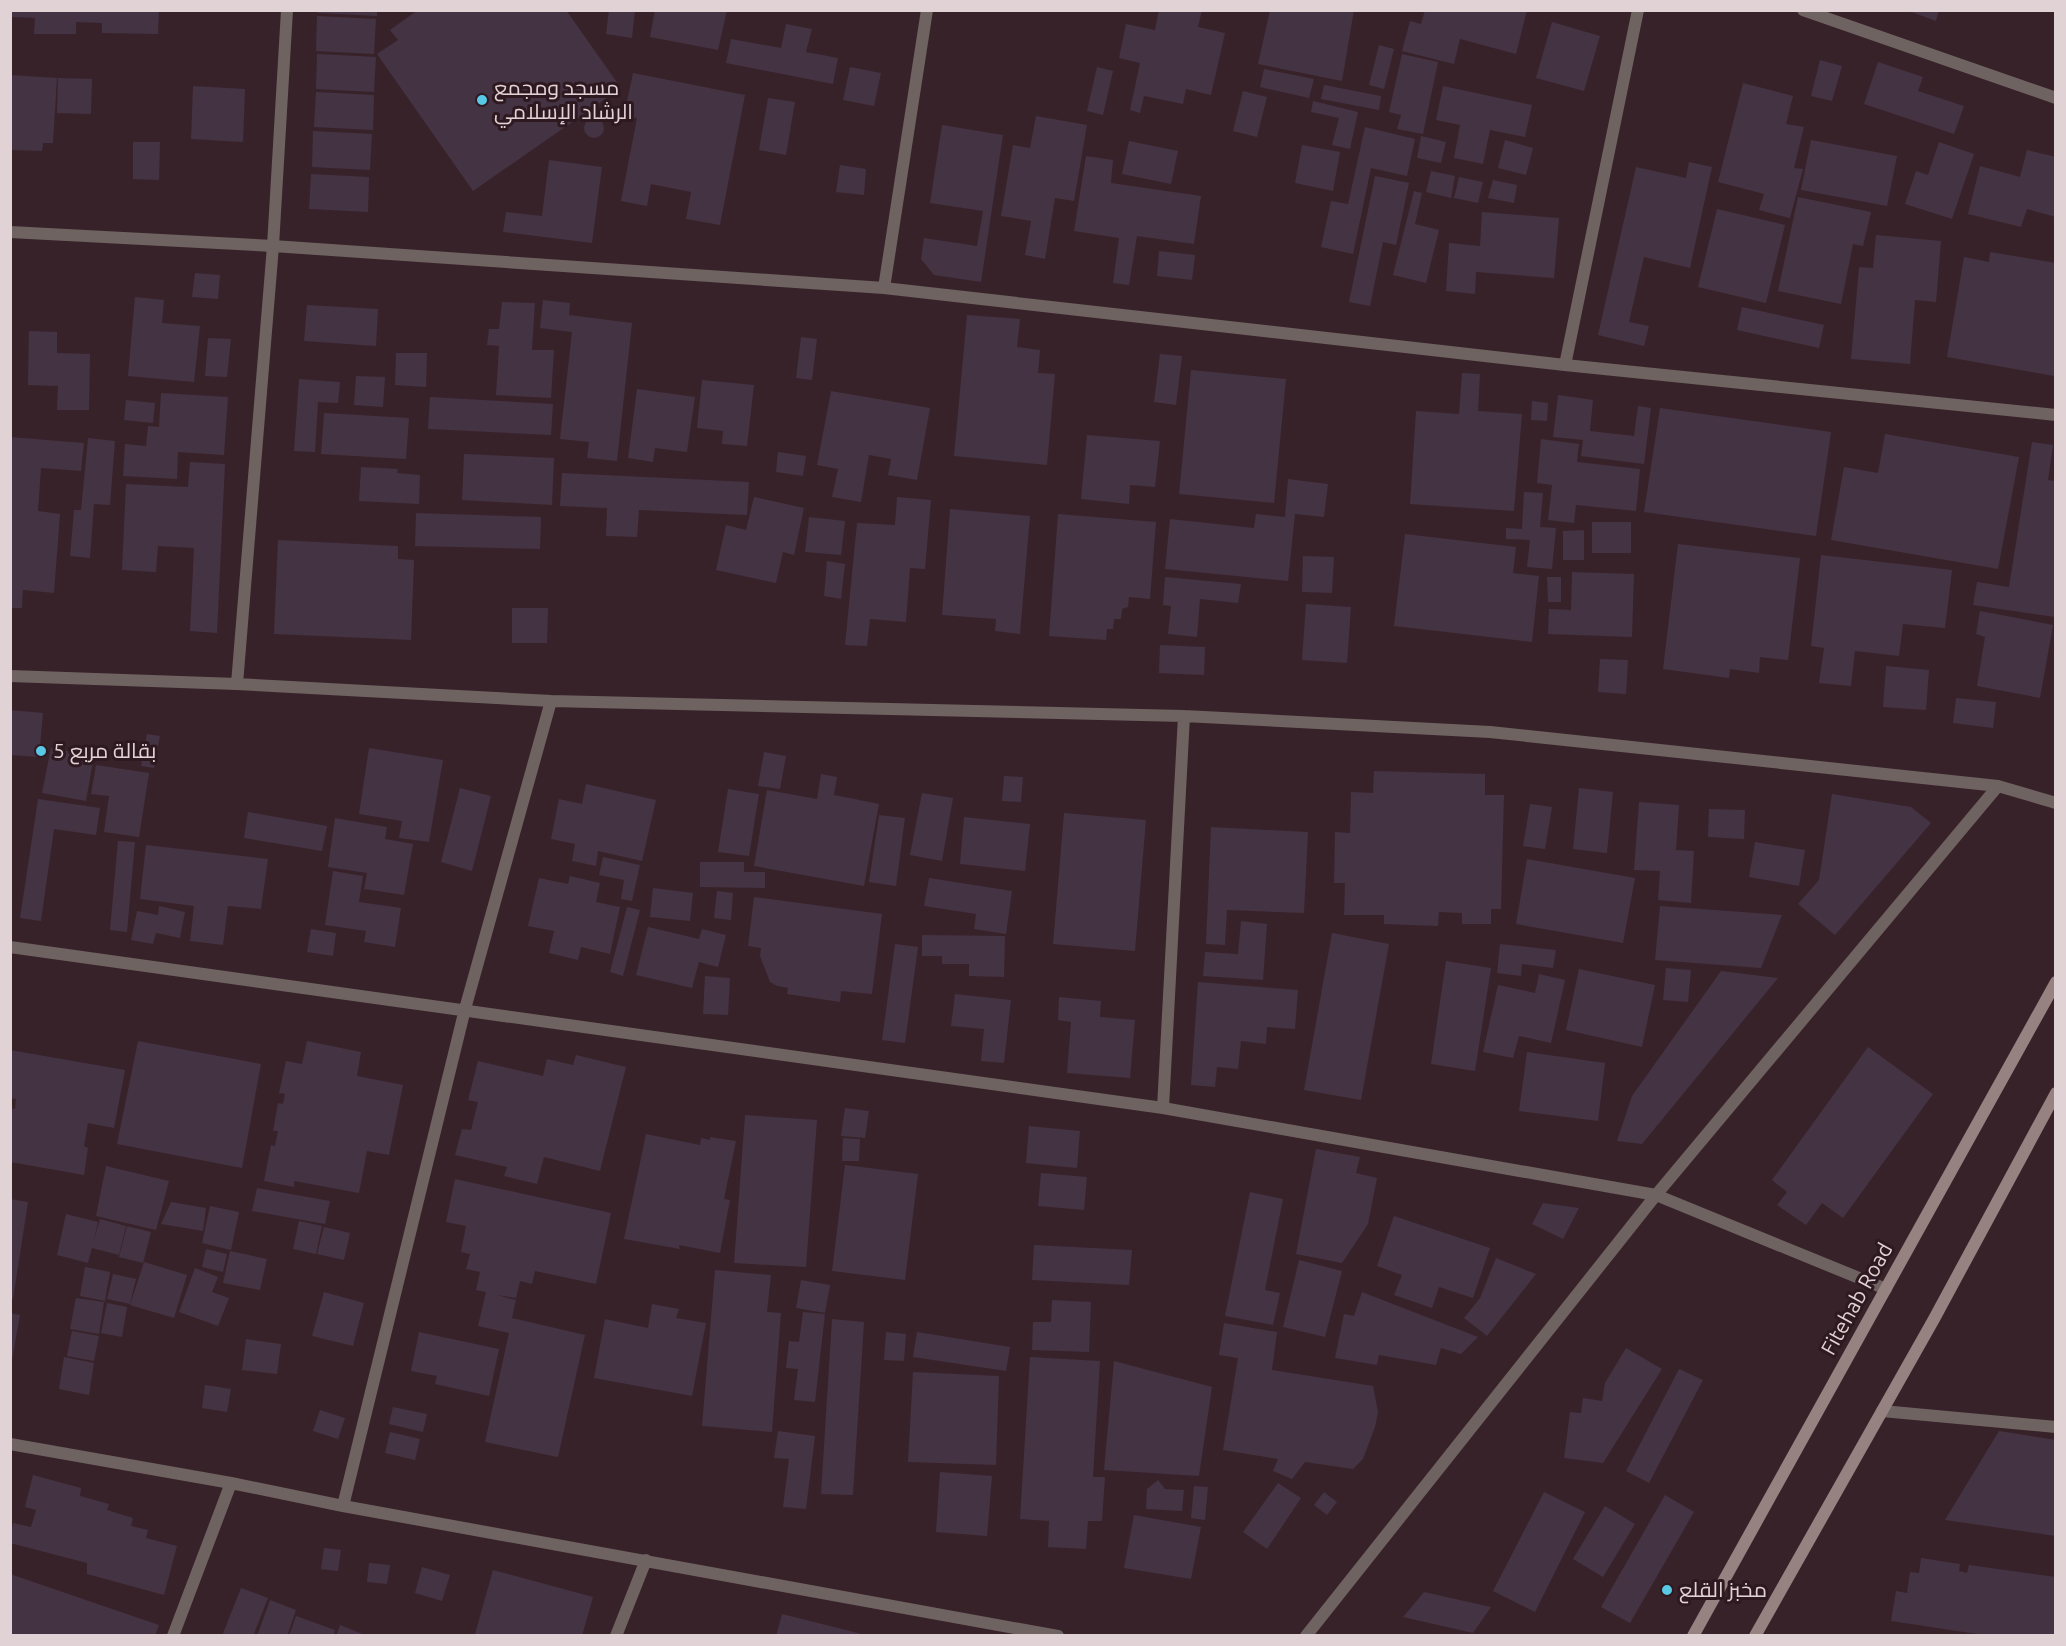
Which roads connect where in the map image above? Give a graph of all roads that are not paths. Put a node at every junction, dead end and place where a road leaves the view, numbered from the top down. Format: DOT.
graph roads {
  1 [pos="287,10"];
  2 [pos="927,10"];
  3 [pos="1638,10"];
  4 [pos="1803,10"];
  5 [pos="2055,98"];
  6 [pos="10,232"];
  7 [pos="273,246"];
  8 [pos="884,288"];
  9 [pos="1565,365"];
  10 [pos="2055,416"];
  11 [pos="10,676"];
  12 [pos="237,684"];
  13 [pos="551,701"];
  14 [pos="1184,716"];
  15 [pos="1998,786"];
  16 [pos="2055,803"];
  17 [pos="10,947"];
  18 [pos="2055,982"];
  19 [pos="465,1009"];
  20 [pos="2055,1093"];
  21 [pos="1163,1108"];
  22 [pos="1656,1195"];
  23 [pos="1886,1289"];
  24 [pos="1882,1411"];
  25 [pos="2055,1427"];
  26 [pos="10,1444"];
  27 [pos="231,1483"];
  28 [pos="343,1506"];
  29 [pos="646,1560"];
  30 [pos="173,1635"];
  31 [pos="616,1635"];
  32 [pos="1058,1635"];
  33 [pos="1306,1635"];
  34 [pos="1693,1635"];
  35 [pos="1755,1635"];
  1 -- 7 [label="street"];
  2 -- 8 [label="street"];
  3 -- 9 [label="street"];
  4 -- 5 [label="street"];
  6 -- 7 [label="street"];
  7 -- 8 [label="street"];
  7 -- 12 [label="street"];
  8 -- 9 [label="street"];
  9 -- 10 [label="street"];
  11 -- 12 [label="street"];
  12 -- 13 [label="street"];
  13 -- 14 [label="street"];
  13 -- 19 [label="street"];
  14 -- 15 [label="street"];
  14 -- 21 [label="street"];
  15 -- 16 [label="street"];
  15 -- 22 [label="street"];
  17 -- 19 [label="street"];
  18 -- 23 [label="main road, Fitehab Road"];
  19 -- 21 [label="street"];
  19 -- 28 [label="street"];
  20 -- 24 [label="main road"];
  21 -- 22 [label="street"];
  22 -- 23 [label="street"];
  22 -- 33 [label="street"];
  23 -- 34 [label="main road, Fitehab Road"];
  24 -- 25 [label="street"];
  24 -- 35 [label="main road"];
  26 -- 27 [label="street"];
  27 -- 28 [label="street"];
  27 -- 30 [label="street"];
  28 -- 29 [label="street"];
  29 -- 31 [label="street"];
  29 -- 32 [label="street"];
}
